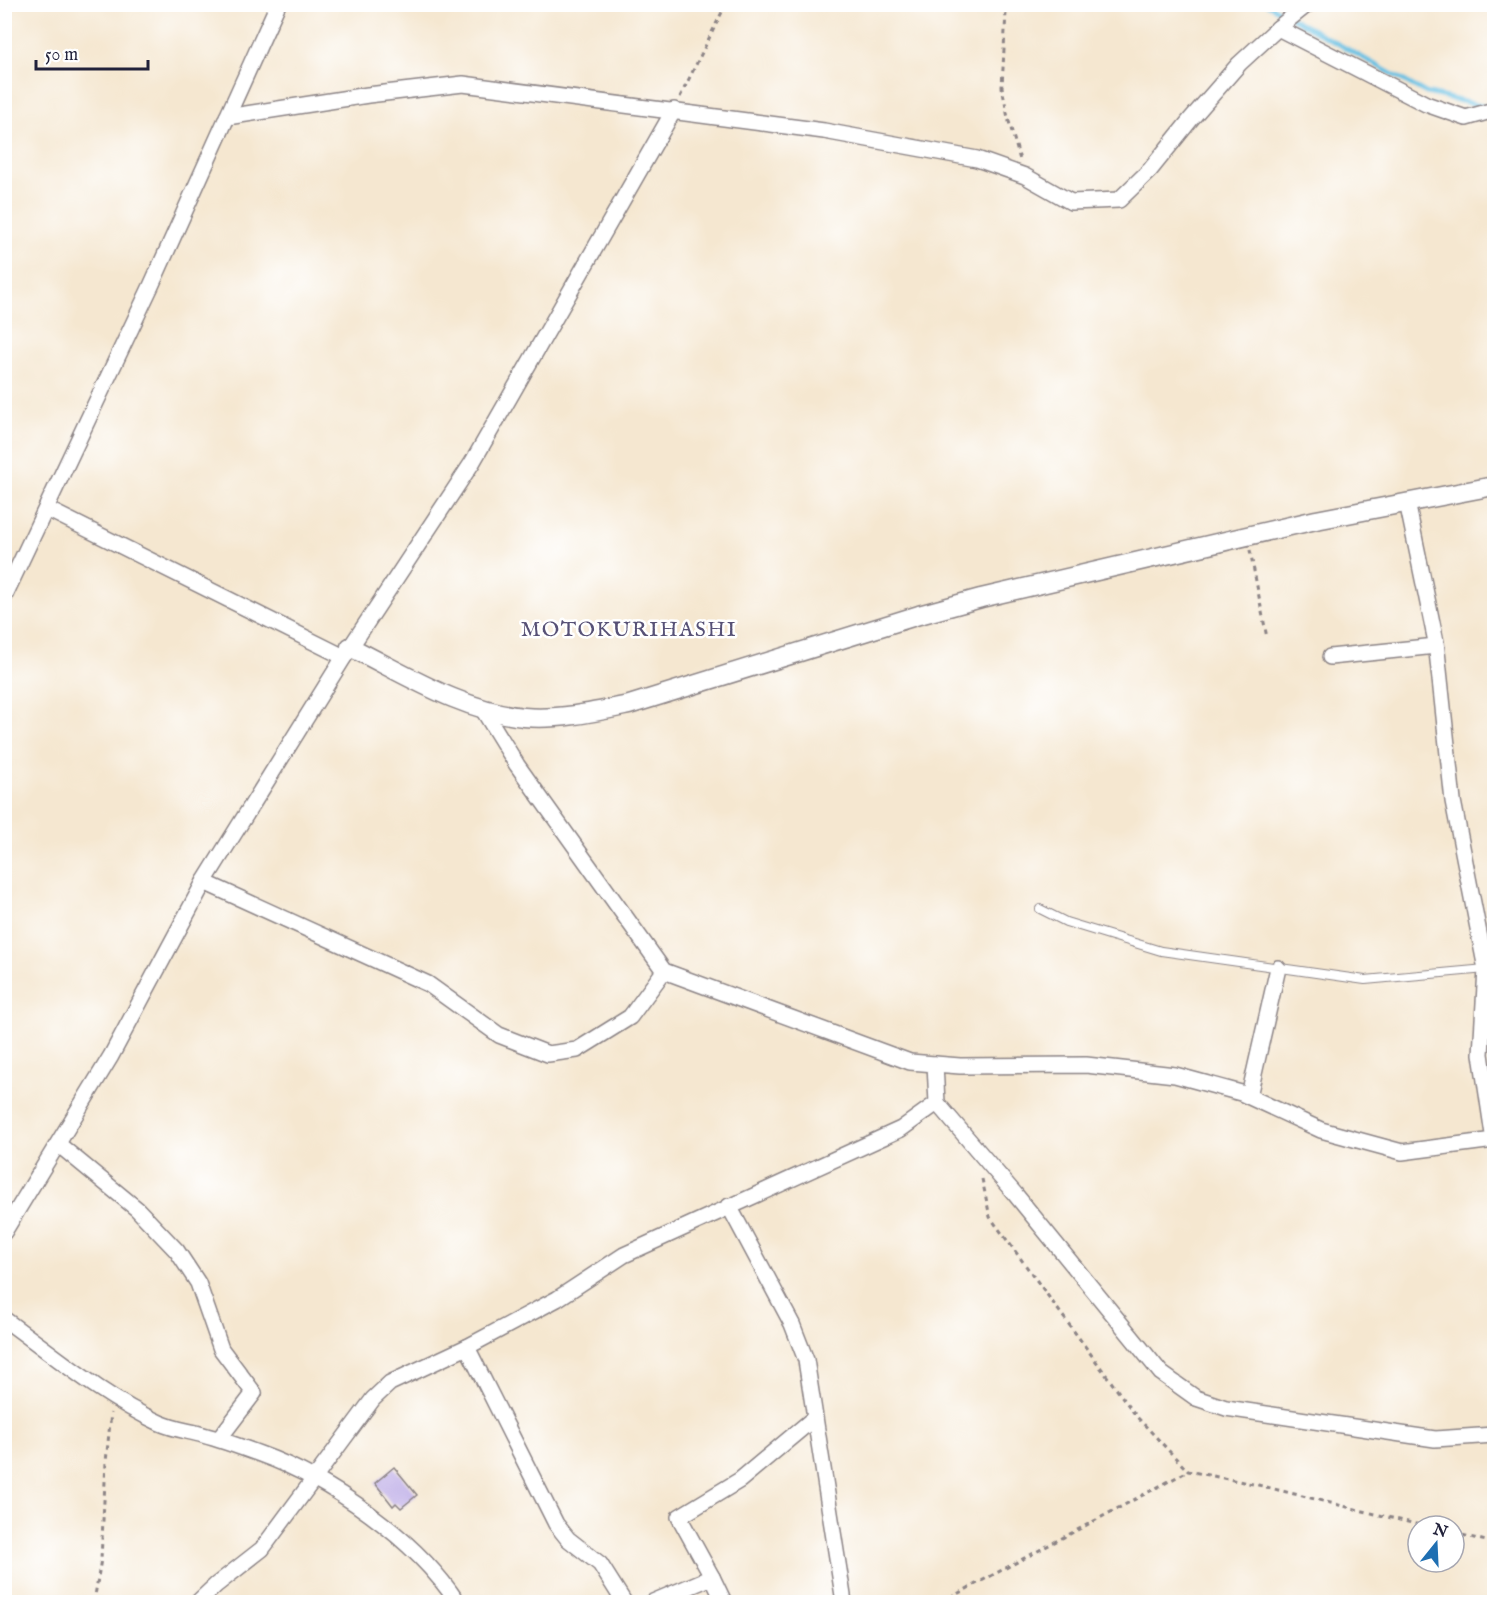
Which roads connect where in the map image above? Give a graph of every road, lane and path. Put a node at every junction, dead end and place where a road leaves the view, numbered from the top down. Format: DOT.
graph roads {
  1 [pos="278,4"];
  2 [pos="726,4"];
  3 [pos="1004,4"];
  4 [pos="1303,7"];
  5 [pos="1281,26"];
  6 [pos="674,110"];
  7 [pos="1487,112"];
  8 [pos="227,117"];
  9 [pos="1025,176"];
  10 [pos="1494,486"];
  11 [pos="1407,502"];
  12 [pos="47,509"];
  13 [pos="1248,536"];
  14 [pos="4,597"];
  15 [pos="1267,638"];
  16 [pos="1436,646"];
  17 [pos="347,652"];
  18 [pos="1330,657"];
  19 [pos="482,708"];
  20 [pos="204,882"];
  21 [pos="1040,909"];
  22 [pos="1278,968"];
  23 [pos="1486,969"];
  24 [pos="664,971"];
  25 [pos="935,1064"];
  26 [pos="1249,1096"];
  27 [pos="937,1103"];
  28 [pos="1494,1140"];
  29 [pos="58,1144"];
  30 [pos="975,1147"];
  31 [pos="729,1206"];
  32 [pos="4,1232"];
  33 [pos="4,1319"];
  34 [pos="467,1347"];
  35 [pos="113,1398"];
  36 [pos="813,1419"];
  37 [pos="1494,1435"];
  38 [pos="219,1440"];
  39 [pos="1188,1471"];
  40 [pos="315,1479"];
  41 [pos="1406,1522"];
  42 [pos="1466,1536"];
  43 [pos="1494,1544"];
  44 [pos="712,1577"];
  45 [pos="94,1602"];
  46 [pos="198,1602"];
  47 [pos="457,1602"];
  48 [pos="624,1602"];
  49 [pos="653,1602"];
  50 [pos="724,1602"];
  51 [pos="844,1602"];
  52 [pos="942,1602"];
  1 -- 8 [label="street"];
  2 -- 6 [label="path"];
  3 -- 9 [label="path"];
  4 -- 5 [label="street"];
  5 -- 7 [label="street"];
  5 -- 9 [label="street"];
  6 -- 8 [label="street"];
  6 -- 9 [label="street"];
  6 -- 17 [label="street"];
  8 -- 12 [label="street"];
  10 -- 11 [label="street"];
  11 -- 13 [label="street"];
  11 -- 16 [label="street"];
  12 -- 14 [label="street"];
  12 -- 17 [label="street"];
  13 -- 15 [label="path"];
  13 -- 19 [label="street"];
  16 -- 18 [label="street"];
  16 -- 23 [label="street"];
  17 -- 19 [label="street"];
  17 -- 20 [label="street"];
  19 -- 24 [label="street"];
  20 -- 24 [label="street"];
  20 -- 29 [label="street"];
  21 -- 22 [label="lane"];
  22 -- 23 [label="lane"];
  22 -- 26 [label="street"];
  23 -- 28 [label="street"];
  24 -- 25 [label="street"];
  25 -- 26 [label="street"];
  25 -- 27 [label="street"];
  26 -- 28 [label="street"];
  27 -- 30 [label="street"];
  27 -- 31 [label="street"];
  29 -- 32 [label="street"];
  29 -- 38 [label="street"];
  30 -- 37 [label="street"];
  30 -- 39 [label="path"];
  31 -- 34 [label="street"];
  31 -- 36 [label="street"];
  33 -- 35 [label="street"];
  34 -- 40 [label="street"];
  34 -- 48 [label="street"];
  35 -- 38 [label="street"];
  35 -- 45 [label="path"];
  36 -- 44 [label="street"];
  36 -- 51 [label="street"];
  38 -- 40 [label="street"];
  39 -- 41 [label="path"];
  39 -- 52 [label="path"];
  40 -- 46 [label="street"];
  40 -- 47 [label="street"];
  42 -- 43 [label="path"];
  44 -- 49 [label="street"];
  44 -- 50 [label="street"];
}
